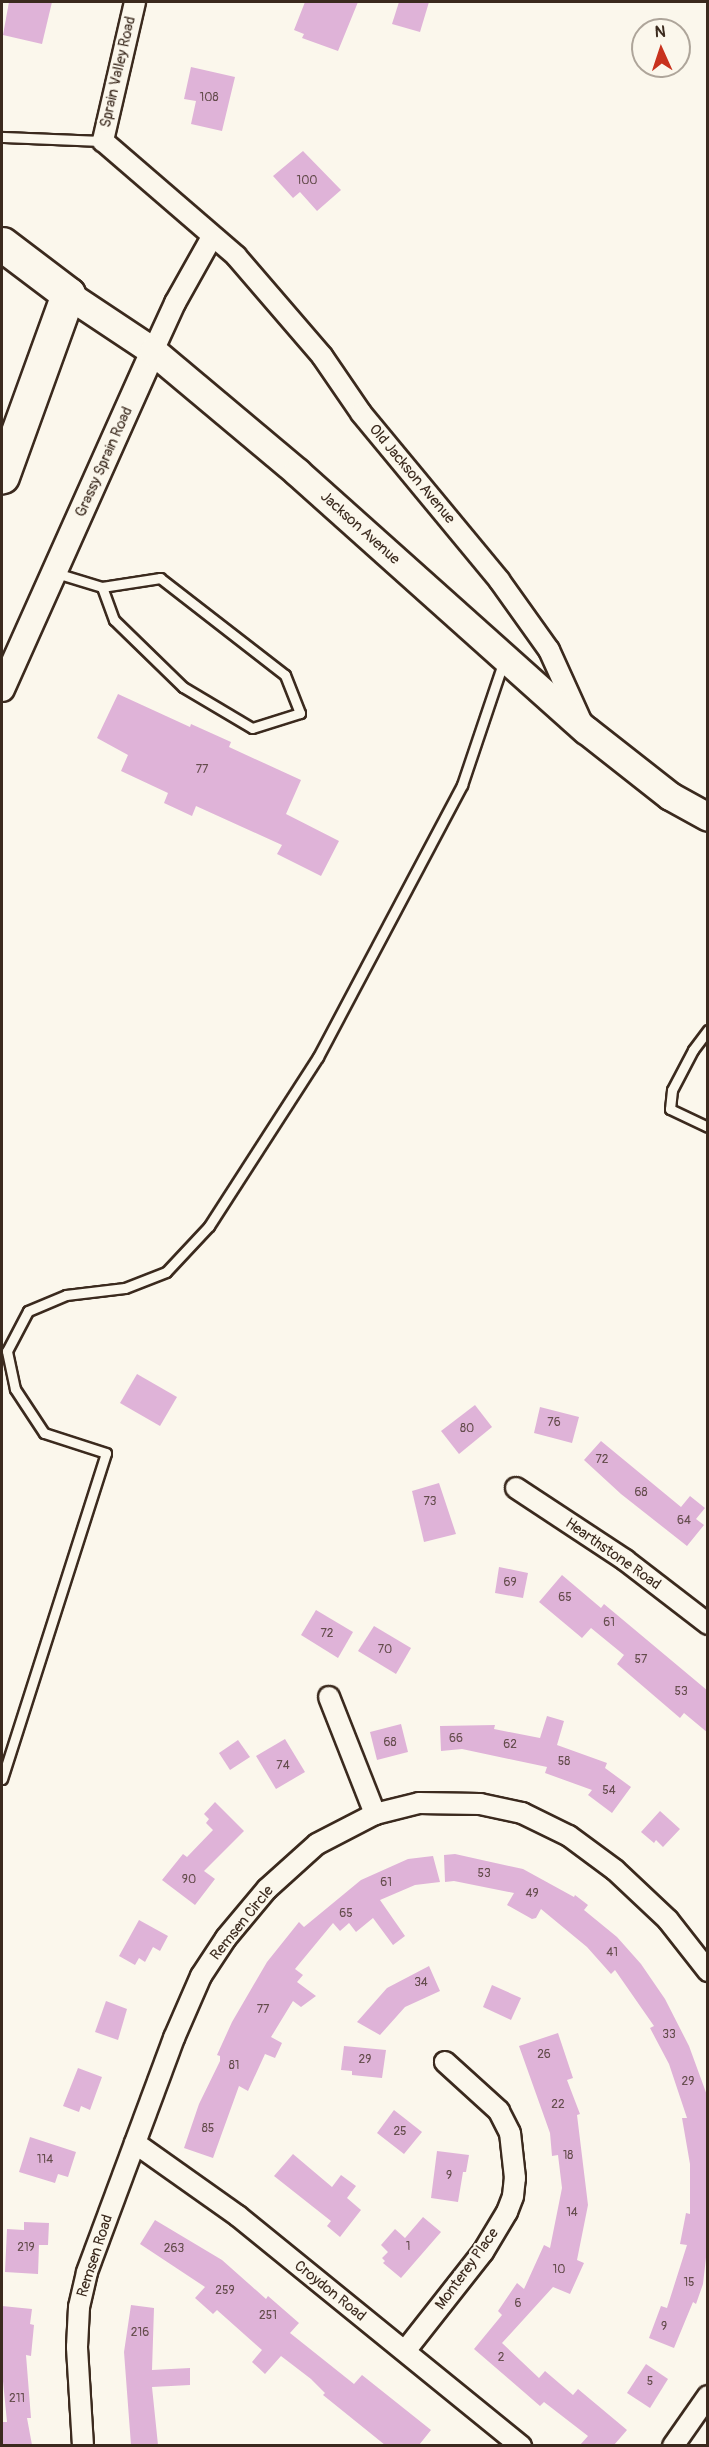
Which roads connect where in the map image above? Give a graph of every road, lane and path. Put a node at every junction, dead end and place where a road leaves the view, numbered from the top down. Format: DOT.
graph roads {
  1 [pos="135,2"];
  2 [pos="2,137"];
  3 [pos="103,141"];
  4 [pos="212,237"];
  5 [pos="2,244"];
  6 [pos="2,254"];
  7 [pos="68,294"];
  8 [pos="153,351"];
  9 [pos="2,476"];
  10 [pos="54,572"];
  11 [pos="102,587"];
  12 [pos="504,660"];
  13 [pos="2,689"];
  14 [pos="586,730"];
  15 [pos="708,817"];
  16 [pos="708,1030"];
  17 [pos="708,1127"];
  18 [pos="516,1488"];
  19 [pos="708,1624"];
  20 [pos="329,1697"];
  21 [pos="2,1779"];
  22 [pos="375,1814"];
  23 [pos="708,1971"];
  24 [pos="446,2062"];
  25 [pos="135,2143"];
  26 [pos="405,2351"];
  27 [pos="708,2396"];
  28 [pos="83,2445"];
  29 [pos="521,2445"];
  30 [pos="673,2445"];
  1 -- 3 [label="street, Sprain Valley Road"];
  2 -- 3 [label="lane"];
  3 -- 4 [label="street, Sprain Valley Road"];
  4 -- 8 [label="street, Grassy Sprain Road"];
  4 -- 14 [label="street, Old Jackson Avenue"];
  5 -- 7 [label="highway"];
  6 -- 7 [label="main road, Jackson Avenue"];
  7 -- 8 [label="main road, Jackson Avenue"];
  7 -- 9 [label="highway"];
  8 -- 10 [label="street, Grassy Sprain Road"];
  8 -- 12 [label="main road, Jackson Avenue"];
  10 -- 11 [label="lane"];
  10 -- 13 [label="street, Grassy Sprain Road"];
  11 -- 11 [label="lane"];
  12 -- 14 [label="main road, Jackson Avenue"];
  12 -- 21 [label="lane"];
  14 -- 15 [label="main road, Jackson Avenue"];
  16 -- 17 [label="lane"];
  18 -- 19 [label="street, Hearthstone Road"];
  20 -- 22 [label="street"];
  22 -- 23 [label="street, Remsen Circle"];
  22 -- 25 [label="street, Remsen Circle"];
  24 -- 26 [label="street, Monterey Place"];
  25 -- 26 [label="street, Croydon Road"];
  25 -- 28 [label="street, Remsen Road"];
  26 -- 29 [label="street, Croydon Road"];
  27 -- 30 [label="street"];
}
